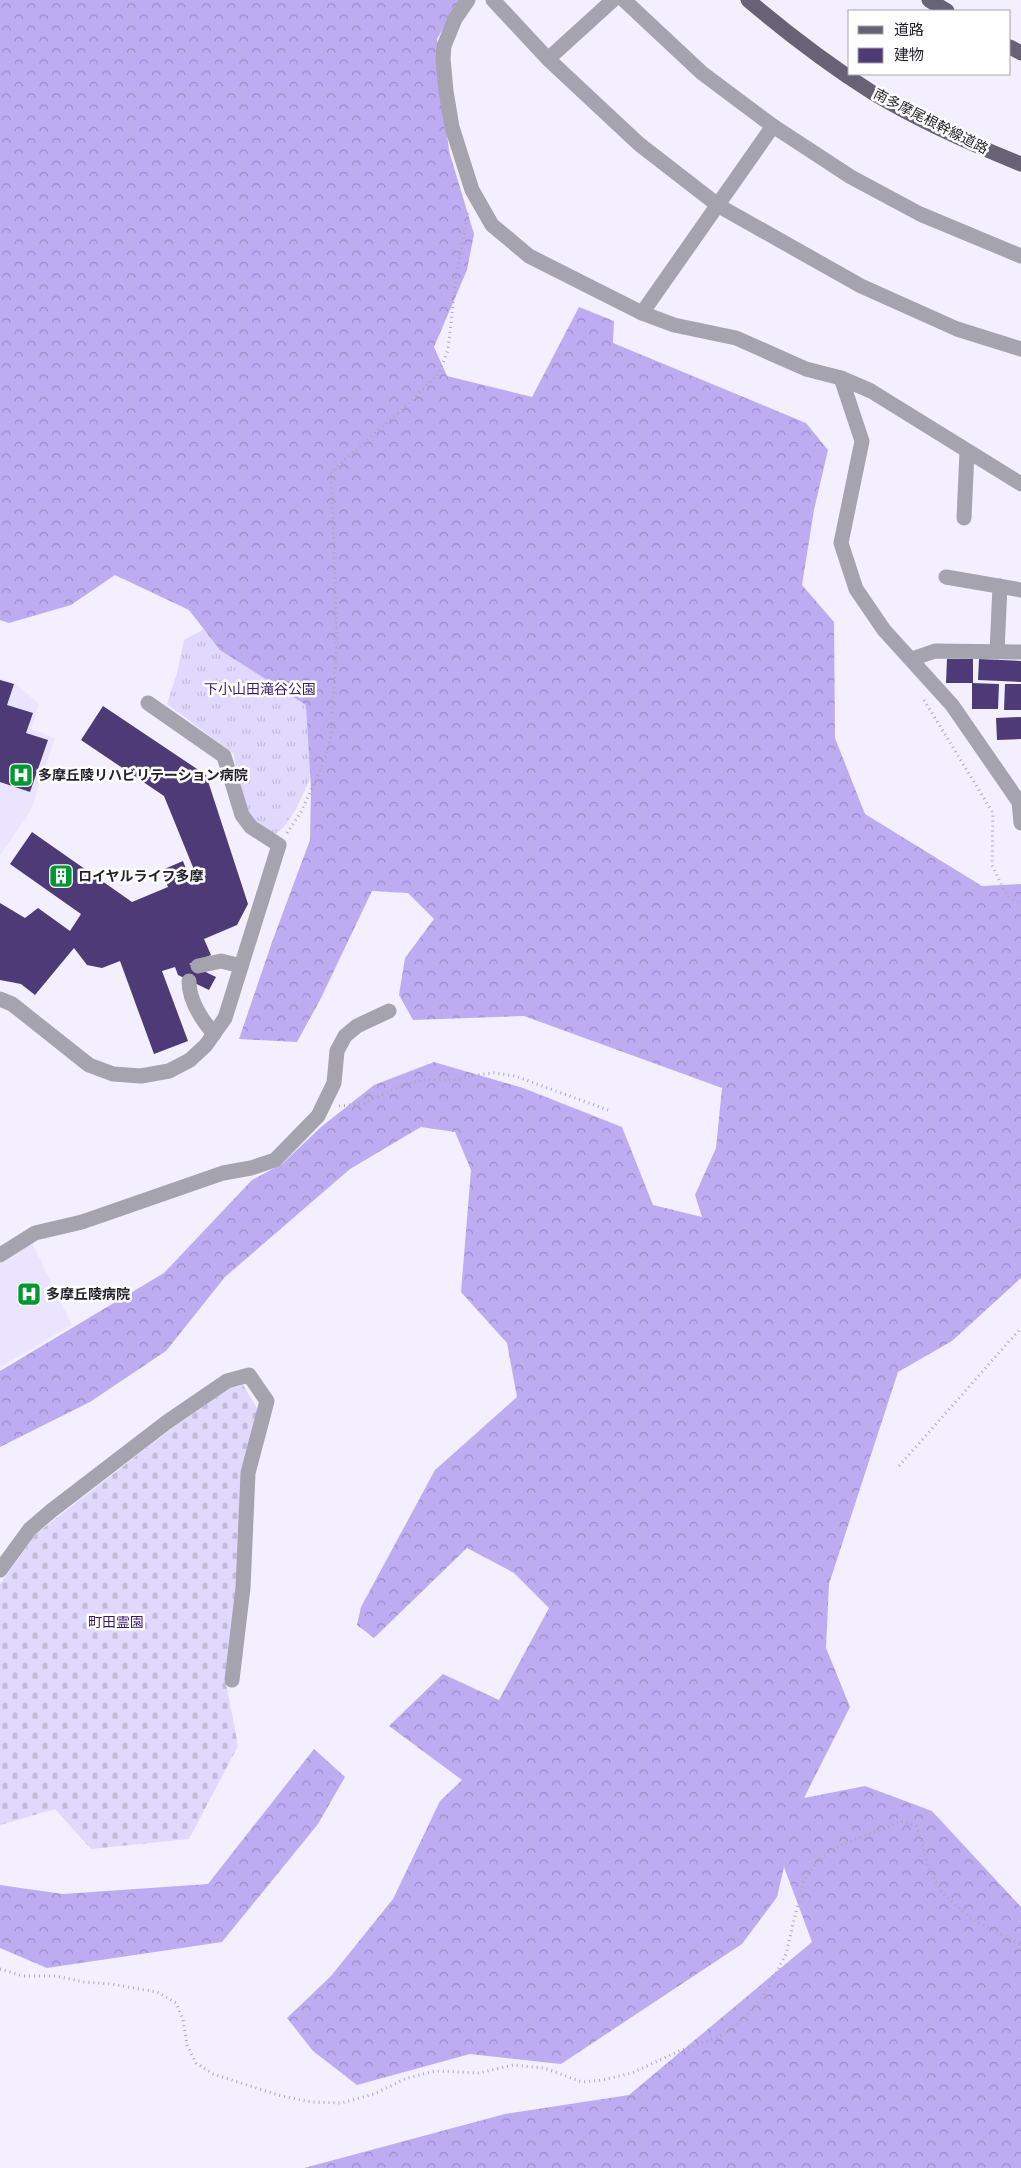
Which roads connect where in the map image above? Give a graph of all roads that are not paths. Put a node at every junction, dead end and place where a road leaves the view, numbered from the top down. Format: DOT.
graph roads {
  1 [pos="468,0"];
  2 [pos="493,0"];
  3 [pos="613,0"];
  4 [pos="624,0"];
  5 [pos="748,0"];
  6 [pos="930,0"];
  7 [pos="945,10"];
  8 [pos="548,59"];
  9 [pos="848,75"];
  10 [pos="848,75"];
  11 [pos="773,126"];
  12 [pos="1021,164"];
  13 [pos="719,206"];
  14 [pos="1021,256"];
  15 [pos="642,313"];
  16 [pos="1021,349"];
  17 [pos="841,378"];
  18 [pos="967,452"];
  19 [pos="1021,484"];
  20 [pos="964,518"];
  21 [pos="946,577"];
  22 [pos="1000,586"];
  23 [pos="1021,590"];
  24 [pos="997,652"];
  25 [pos="1021,652"];
  26 [pos="912,659"];
  27 [pos="148,703"];
  28 [pos="1021,823"];
  29 [pos="198,966"];
  30 [pos="241,966"];
  31 [pos="190,981"];
  32 [pos="0,999"];
  33 [pos="389,1011"];
  34 [pos="214,1034"];
  35 [pos="0,1255"];
  36 [pos="0,1570"];
  37 [pos="232,1680"];
  1 -- 15 [label="street"];
  2 -- 8 [label="street"];
  3 -- 8 [label="street"];
  4 -- 11 [label="street"];
  5 -- 10 [label="main road, 南多摩尾根幹線道路"];
  6 -- 7 [label="main road"];
  8 -- 13 [label="street"];
  9 -- 12 [label="main road, 南多摩尾根幹線道路"];
  11 -- 13 [label="street"];
  11 -- 14 [label="street"];
  13 -- 15 [label="street"];
  13 -- 16 [label="street"];
  15 -- 17 [label="street"];
  17 -- 18 [label="street"];
  17 -- 26 [label="street"];
  18 -- 19 [label="street"];
  18 -- 20 [label="street"];
  21 -- 22 [label="street"];
  22 -- 23 [label="street"];
  22 -- 24 [label="street"];
  24 -- 25 [label="street"];
  24 -- 26 [label="street"];
  26 -- 28 [label="street"];
  27 -- 30 [label="street"];
  29 -- 30 [label="street"];
  30 -- 34 [label="street"];
  31 -- 34 [label="street"];
  32 -- 34 [label="street"];
  33 -- 35 [label="street"];
  36 -- 37 [label="street"];
}
